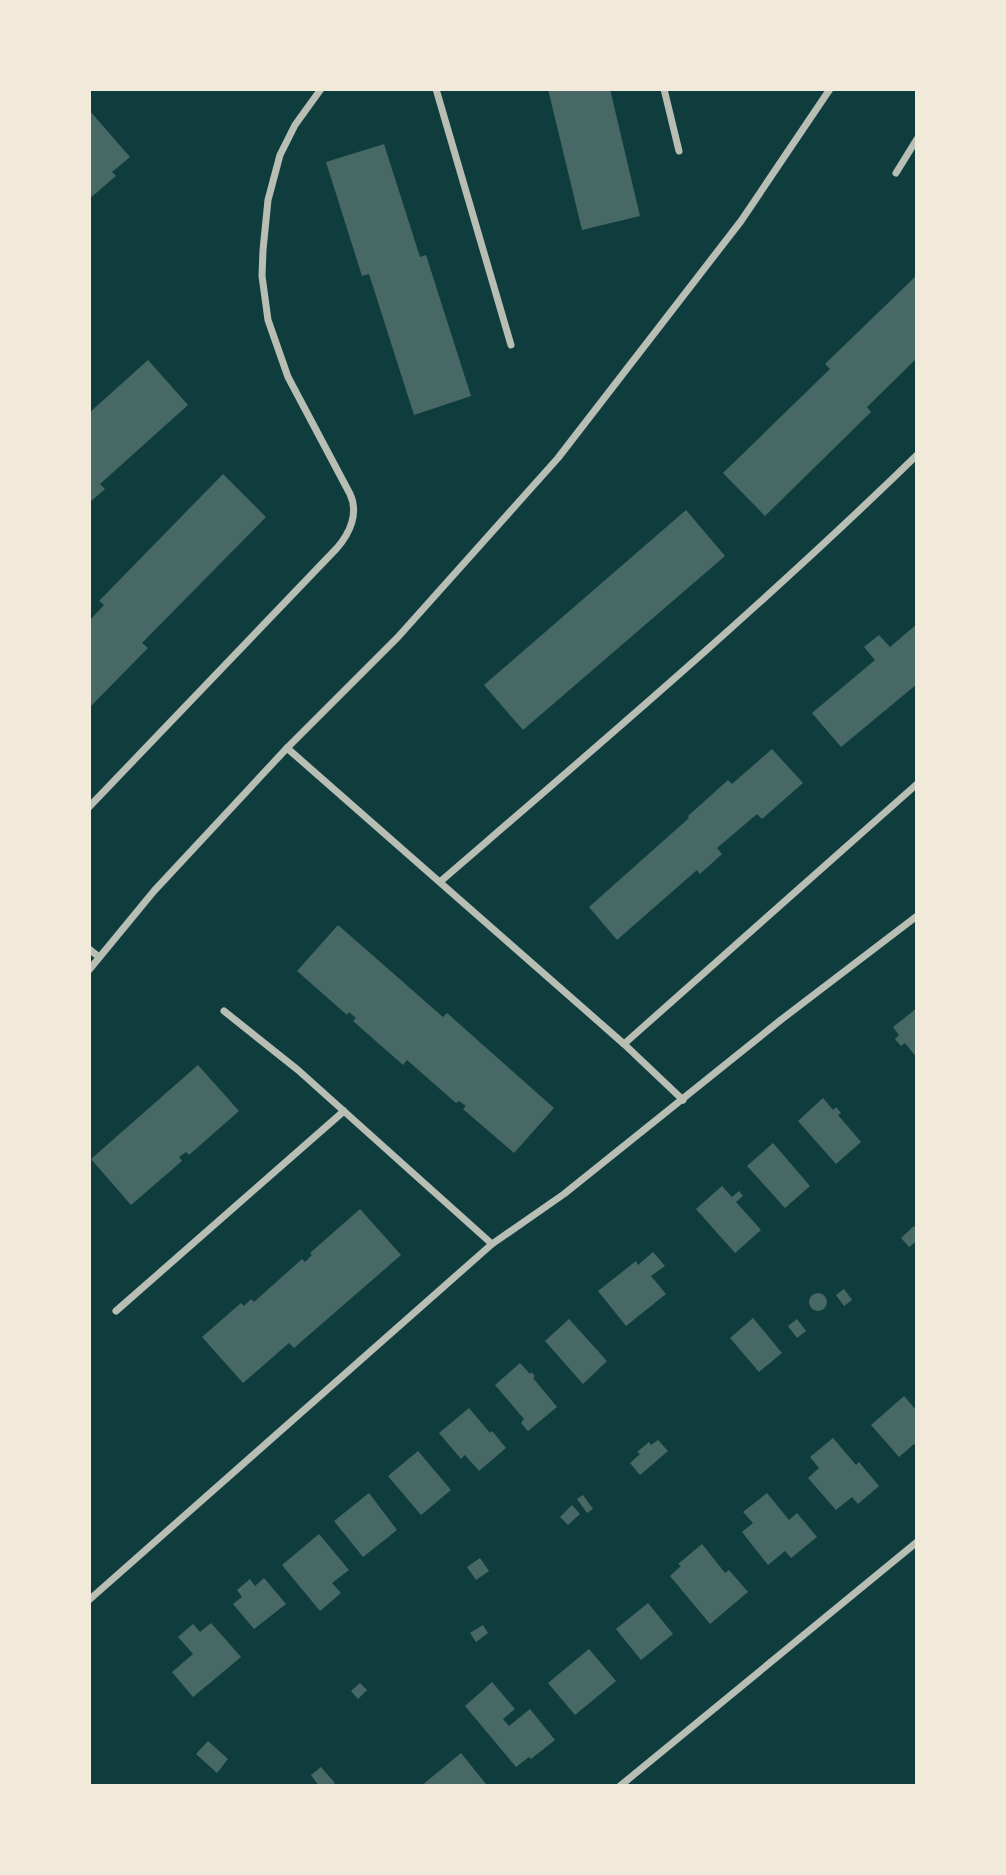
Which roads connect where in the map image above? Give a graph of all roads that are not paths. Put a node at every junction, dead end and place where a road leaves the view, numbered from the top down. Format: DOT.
graph roads {
  1 [pos="321,89"];
  2 [pos="436,89"];
  3 [pos="664,89"];
  4 [pos="830,89"];
  5 [pos="917,139"];
  6 [pos="679,151"];
  7 [pos="897,173"];
  8 [pos="512,345"];
  9 [pos="917,455"];
  10 [pos="287,748"];
  11 [pos="917,784"];
  12 [pos="89,807"];
  13 [pos="440,881"];
  14 [pos="917,916"];
  15 [pos="89,949"];
  16 [pos="99,957"];
  17 [pos="89,970"];
  18 [pos="224,1012"];
  19 [pos="624,1044"];
  20 [pos="683,1100"];
  21 [pos="344,1111"];
  22 [pos="492,1244"];
  23 [pos="116,1311"];
  24 [pos="917,1542"];
  25 [pos="89,1600"];
  26 [pos="620,1786"];
  1 -- 12 [label="street"];
  2 -- 8 [label="street"];
  3 -- 6 [label="street"];
  4 -- 10 [label="street"];
  5 -- 7 [label="street"];
  9 -- 13 [label="street"];
  10 -- 13 [label="street"];
  10 -- 16 [label="street"];
  11 -- 19 [label="street"];
  13 -- 19 [label="street"];
  14 -- 20 [label="street"];
  15 -- 16 [label="street"];
  16 -- 17 [label="street"];
  18 -- 21 [label="street"];
  19 -- 20 [label="street"];
  20 -- 22 [label="street"];
  21 -- 22 [label="street"];
  21 -- 23 [label="street"];
  22 -- 25 [label="street"];
  24 -- 26 [label="street"];
}
